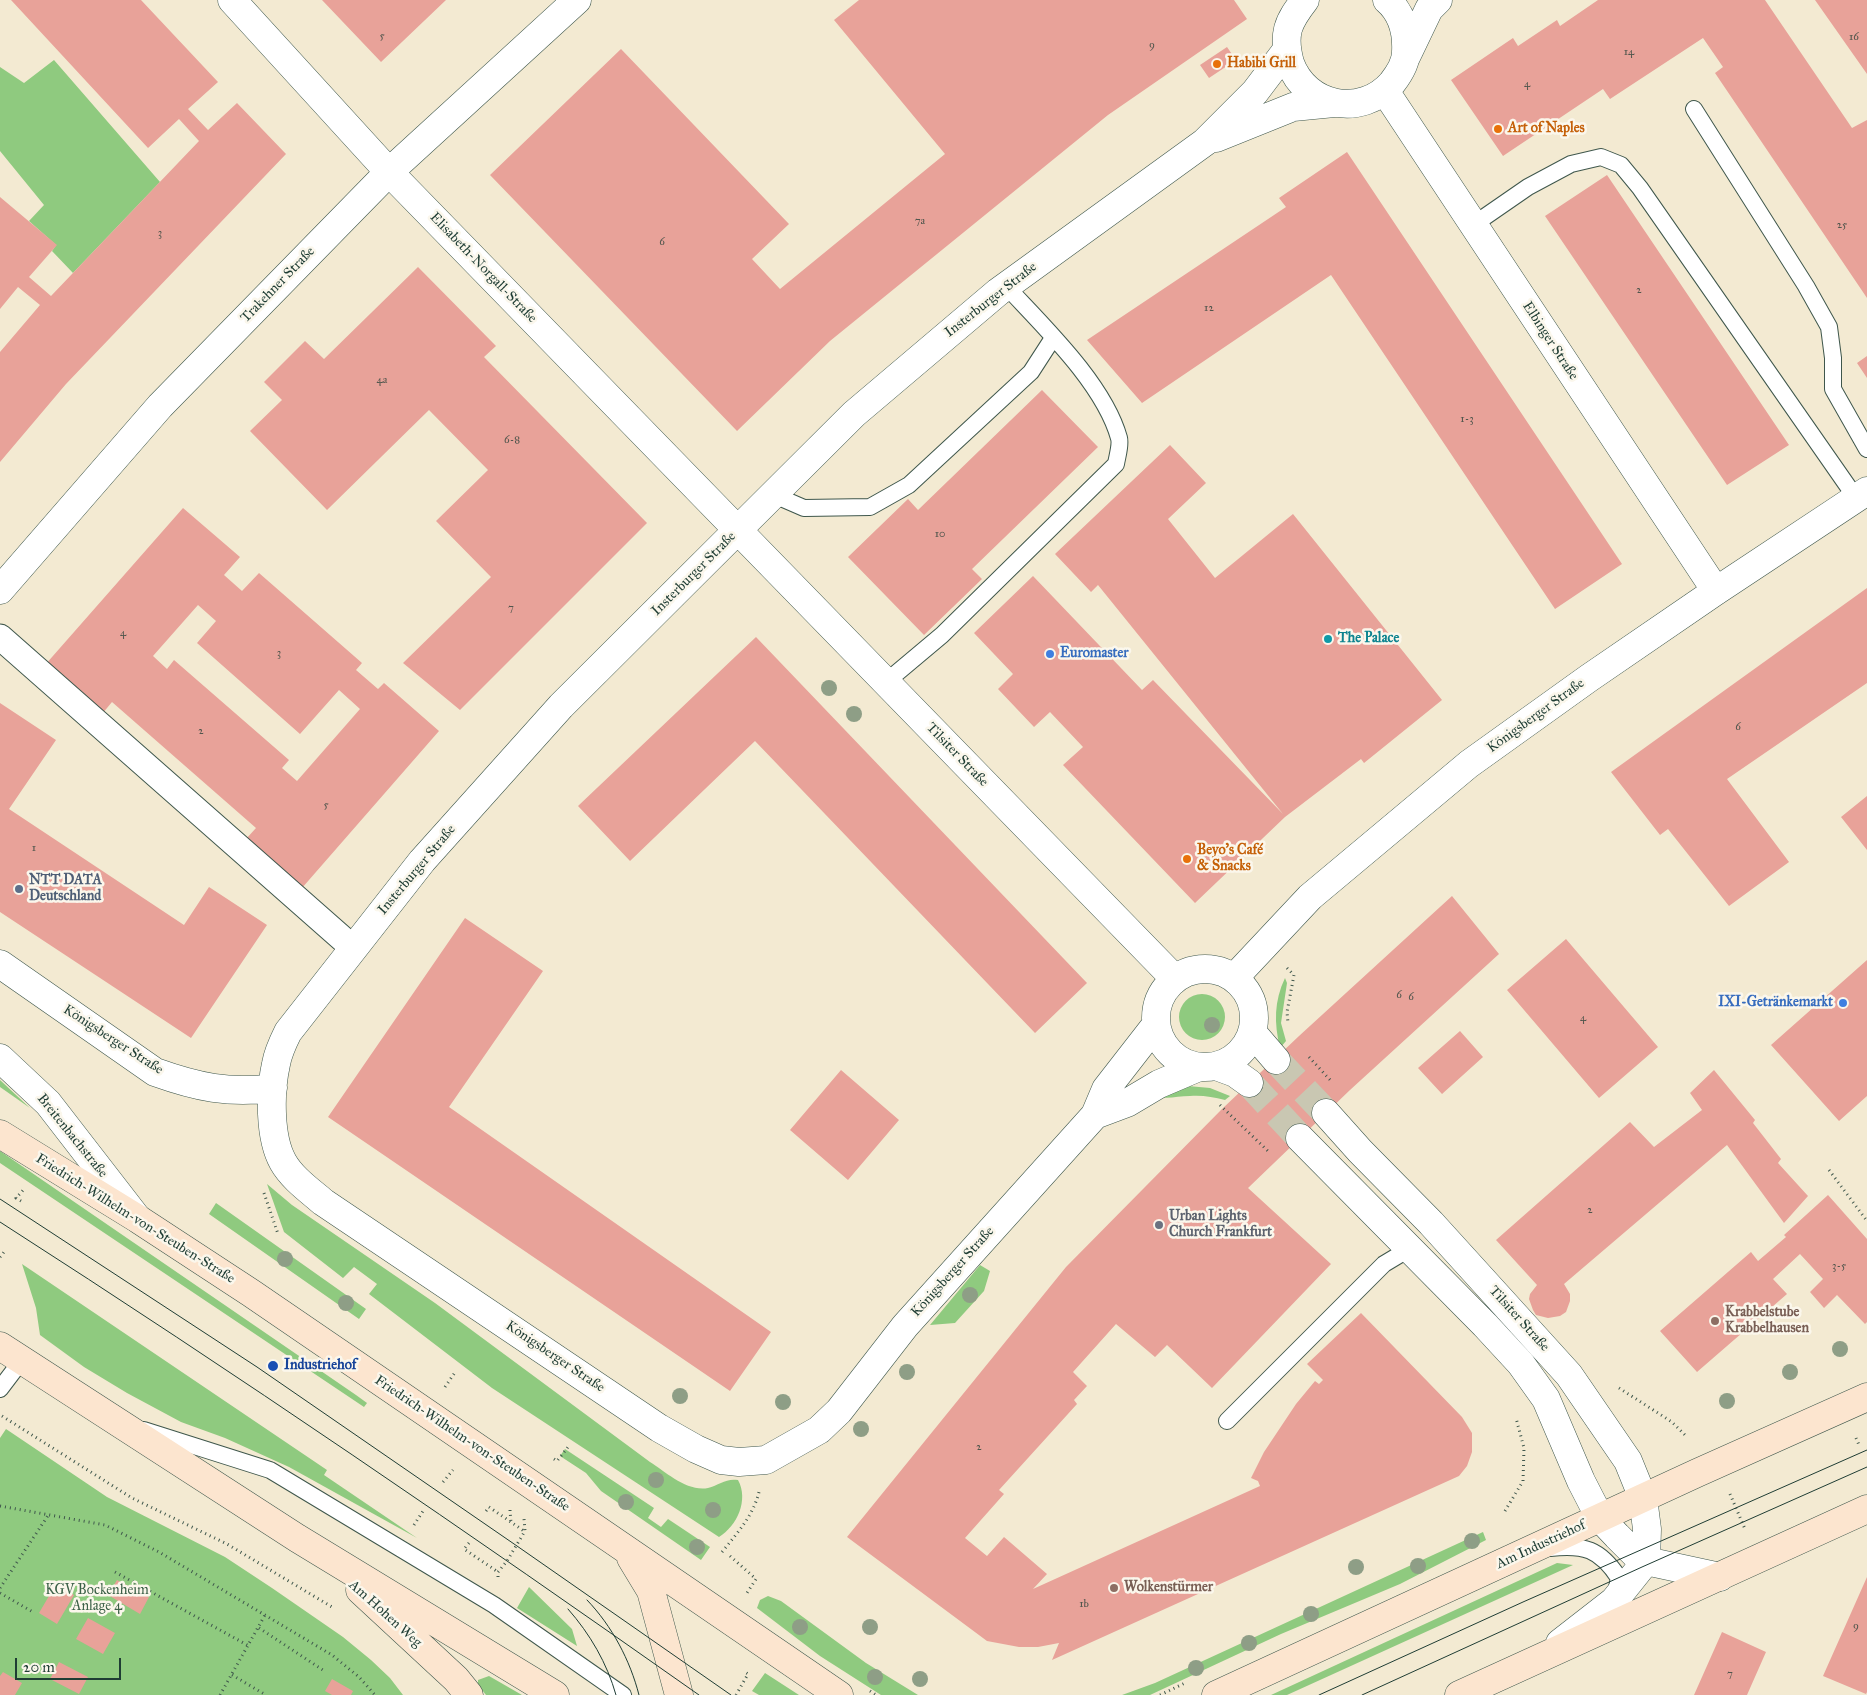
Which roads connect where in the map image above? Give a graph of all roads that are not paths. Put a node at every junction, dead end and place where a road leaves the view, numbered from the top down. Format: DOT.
graph roads {
  1 [pos="232,0"];
  2 [pos="577,0"];
  3 [pos="1305,0"];
  4 [pos="1387,0"];
  5 [pos="1438,0"];
  6 [pos="1286,52"];
  7 [pos="1406,56"];
  8 [pos="1385,91"];
  9 [pos="1334,103"];
  10 [pos="1694,109"];
  11 [pos="1205,142"];
  12 [pos="389,172"];
  13 [pos="1473,225"];
  14 [pos="1006,286"];
  15 [pos="1053,338"];
  16 [pos="1867,448"];
  17 [pos="774,495"];
  18 [pos="1862,495"];
  19 [pos="739,530"];
  20 [pos="0,590"];
  21 [pos="1716,591"];
  22 [pos="0,637"];
  23 [pos="886,682"];
  24 [pos="352,948"];
  25 [pos="0,964"];
  26 [pos="1234,978"];
  27 [pos="1175,979"];
  28 [pos="1155,1026"];
  29 [pos="1252,1032"];
  30 [pos="0,1058"];
  31 [pos="1276,1060"];
  32 [pos="1208,1066"];
  33 [pos="1249,1083"];
  34 [pos="273,1088"];
  35 [pos="1326,1113"];
  36 [pos="1095,1115"];
  37 [pos="0,1134"];
  38 [pos="1300,1138"];
  39 [pos="138,1219"];
  40 [pos="1409,1249"];
  41 [pos="11,1353"];
  42 [pos="0,1389"];
  43 [pos="1867,1397"];
  44 [pos="116,1421"];
  45 [pos="1227,1421"];
  46 [pos="1643,1498"];
  47 [pos="1867,1509"];
  48 [pos="1600,1518"];
  49 [pos="297,1538"];
  50 [pos="624,1548"];
  51 [pos="1531,1551"];
  52 [pos="1646,1561"];
  53 [pos="1720,1577"];
  54 [pos="1614,1601"];
  55 [pos="1537,1660"];
  56 [pos="469,1695"];
  57 [pos="556,1695"];
  58 [pos="623,1695"];
  59 [pos="679,1695"];
  60 [pos="839,1695"];
  61 [pos="1216,1695"];
  62 [pos="1459,1695"];
  1 -- 12 [label="street, Elisabeth-Norgall-Straße"];
  2 -- 12 [label="street, Trakehner Straße"];
  3 -- 6 [label="street, Insterburger Straße"];
  4 -- 7 [label="street, Insterburger Straße"];
  5 -- 7 [label="street, Insterburger Straße"];
  6 -- 9 [label="street, Insterburger Straße"];
  6 -- 11 [label="street, Insterburger Straße"];
  7 -- 8 [label="street, Insterburger Straße"];
  8 -- 9 [label="street, Insterburger Straße"];
  8 -- 13 [label="street, Elbinger Straße"];
  9 -- 11 [label="street, Insterburger Straße"];
  10 -- 16 [label="lane"];
  11 -- 14 [label="street, Insterburger Straße"];
  12 -- 19 [label="street, Elisabeth-Norgall-Straße"];
  12 -- 20 [label="street, Trakehner Straße"];
  13 -- 18 [label="lane"];
  13 -- 21 [label="street, Elbinger Straße"];
  14 -- 15 [label="lane"];
  14 -- 17 [label="street, Insterburger Straße"];
  15 -- 17 [label="lane"];
  15 -- 23 [label="lane"];
  17 -- 19 [label="street, Insterburger Straße"];
  18 -- 21 [label="street, Königsberger Straße"];
  19 -- 23 [label="street, Tilsiter Straße"];
  19 -- 24 [label="street, Insterburger Straße"];
  21 -- 26 [label="street, Königsberger Straße"];
  22 -- 24 [label="street"];
  23 -- 27 [label="street, Tilsiter Straße"];
  24 -- 34 [label="street, Insterburger Straße"];
  25 -- 34 [label="street, Königsberger Straße"];
  26 -- 27 [label="street"];
  26 -- 29 [label="street"];
  27 -- 28 [label="street"];
  28 -- 32 [label="street"];
  28 -- 36 [label="street, Königsberger Straße"];
  29 -- 31 [label="street"];
  29 -- 32 [label="street"];
  30 -- 39 [label="street, Breitenbachstraße"];
  32 -- 33 [label="street"];
  32 -- 36 [label="street, Königsberger Straße"];
  34 -- 36 [label="street, Königsberger Straße"];
  35 -- 46 [label="street, Tilsiter Straße"];
  37 -- 39 [label="main road, Friedrich-Wilhelm-von-Steuben-Straße"];
  38 -- 40 [label="street, Tilsiter Straße"];
  39 -- 50 [label="main road, Friedrich-Wilhelm-von-Steuben-Straße"];
  40 -- 45 [label="lane"];
  40 -- 48 [label="street, Tilsiter Straße"];
  41 -- 42 [label="lane"];
  41 -- 44 [label="main road"];
  43 -- 46 [label="main road, Am Industriehof"];
  44 -- 49 [label="main road"];
  44 -- 58 [label="lane"];
  46 -- 48 [label="main road, Am Industriehof"];
  46 -- 52 [label="street, Tilsiter Straße"];
  47 -- 53 [label="main road"];
  48 -- 51 [label="main road, Am Industriehof"];
  48 -- 52 [label="street, Tilsiter Straße"];
  49 -- 56 [label="main road, Am Hohen Weg"];
  49 -- 57 [label="main road"];
  50 -- 59 [label="main road"];
  50 -- 60 [label="main road, Friedrich-Wilhelm-von-Steuben-Straße"];
  51 -- 54 [label="lane"];
  51 -- 61 [label="main road, Am Industriehof"];
  52 -- 53 [label="street, Tilsiter Straße"];
  52 -- 54 [label="street"];
  53 -- 55 [label="main road"];
  54 -- 55 [label="street"];
  55 -- 62 [label="main road"];
}
